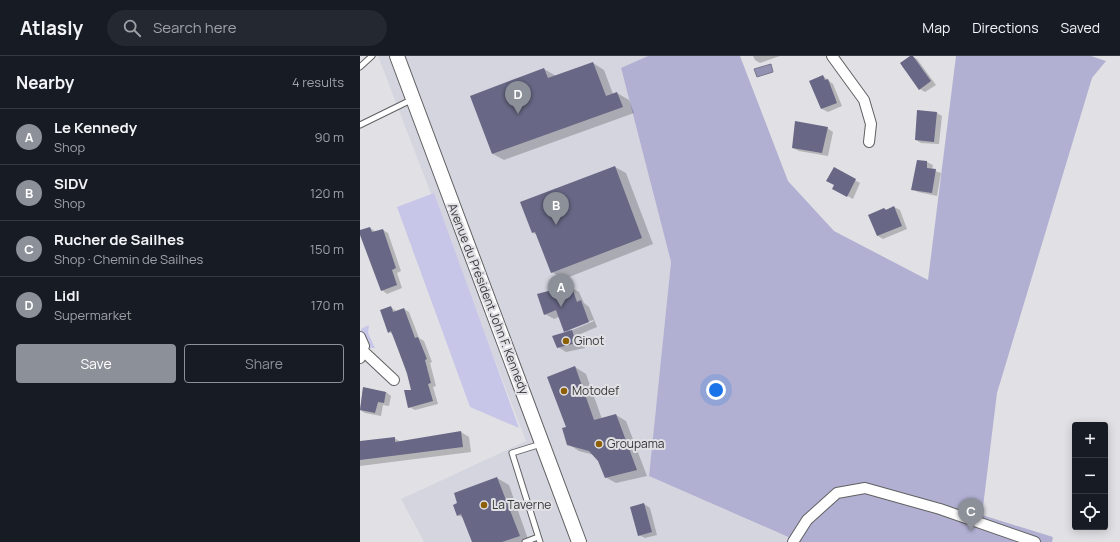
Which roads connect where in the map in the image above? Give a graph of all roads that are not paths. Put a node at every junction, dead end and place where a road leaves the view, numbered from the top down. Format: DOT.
graph roads {
  1 [pos="372,56"];
  2 [pos="397,56"];
  3 [pos="832,56"];
  4 [pos="360,67"];
  5 [pos="413,99"];
  6 [pos="360,125"];
  7 [pos="869,142"];
  8 [pos="360,337"];
  9 [pos="362,354"];
  10 [pos="394,380"];
  11 [pos="542,444"];
  12 [pos="539,539"];
  13 [pos="525,542"];
  14 [pos="579,542"];
  15 [pos="793,542"];
  16 [pos="1035,542"];
  1 -- 4 [label="lane"];
  2 -- 5 [label="main road, Avenue du Président John F. Kennedy"];
  3 -- 7 [label="street"];
  5 -- 6 [label="lane"];
  5 -- 11 [label="main road, Avenue du Président John F. Kennedy"];
  8 -- 9 [label="street"];
  9 -- 10 [label="street"];
  11 -- 12 [label="lane"];
  11 -- 14 [label="main road, Avenue du Président John F. Kennedy"];
  12 -- 13 [label="lane"];
  15 -- 16 [label="street"];
}
